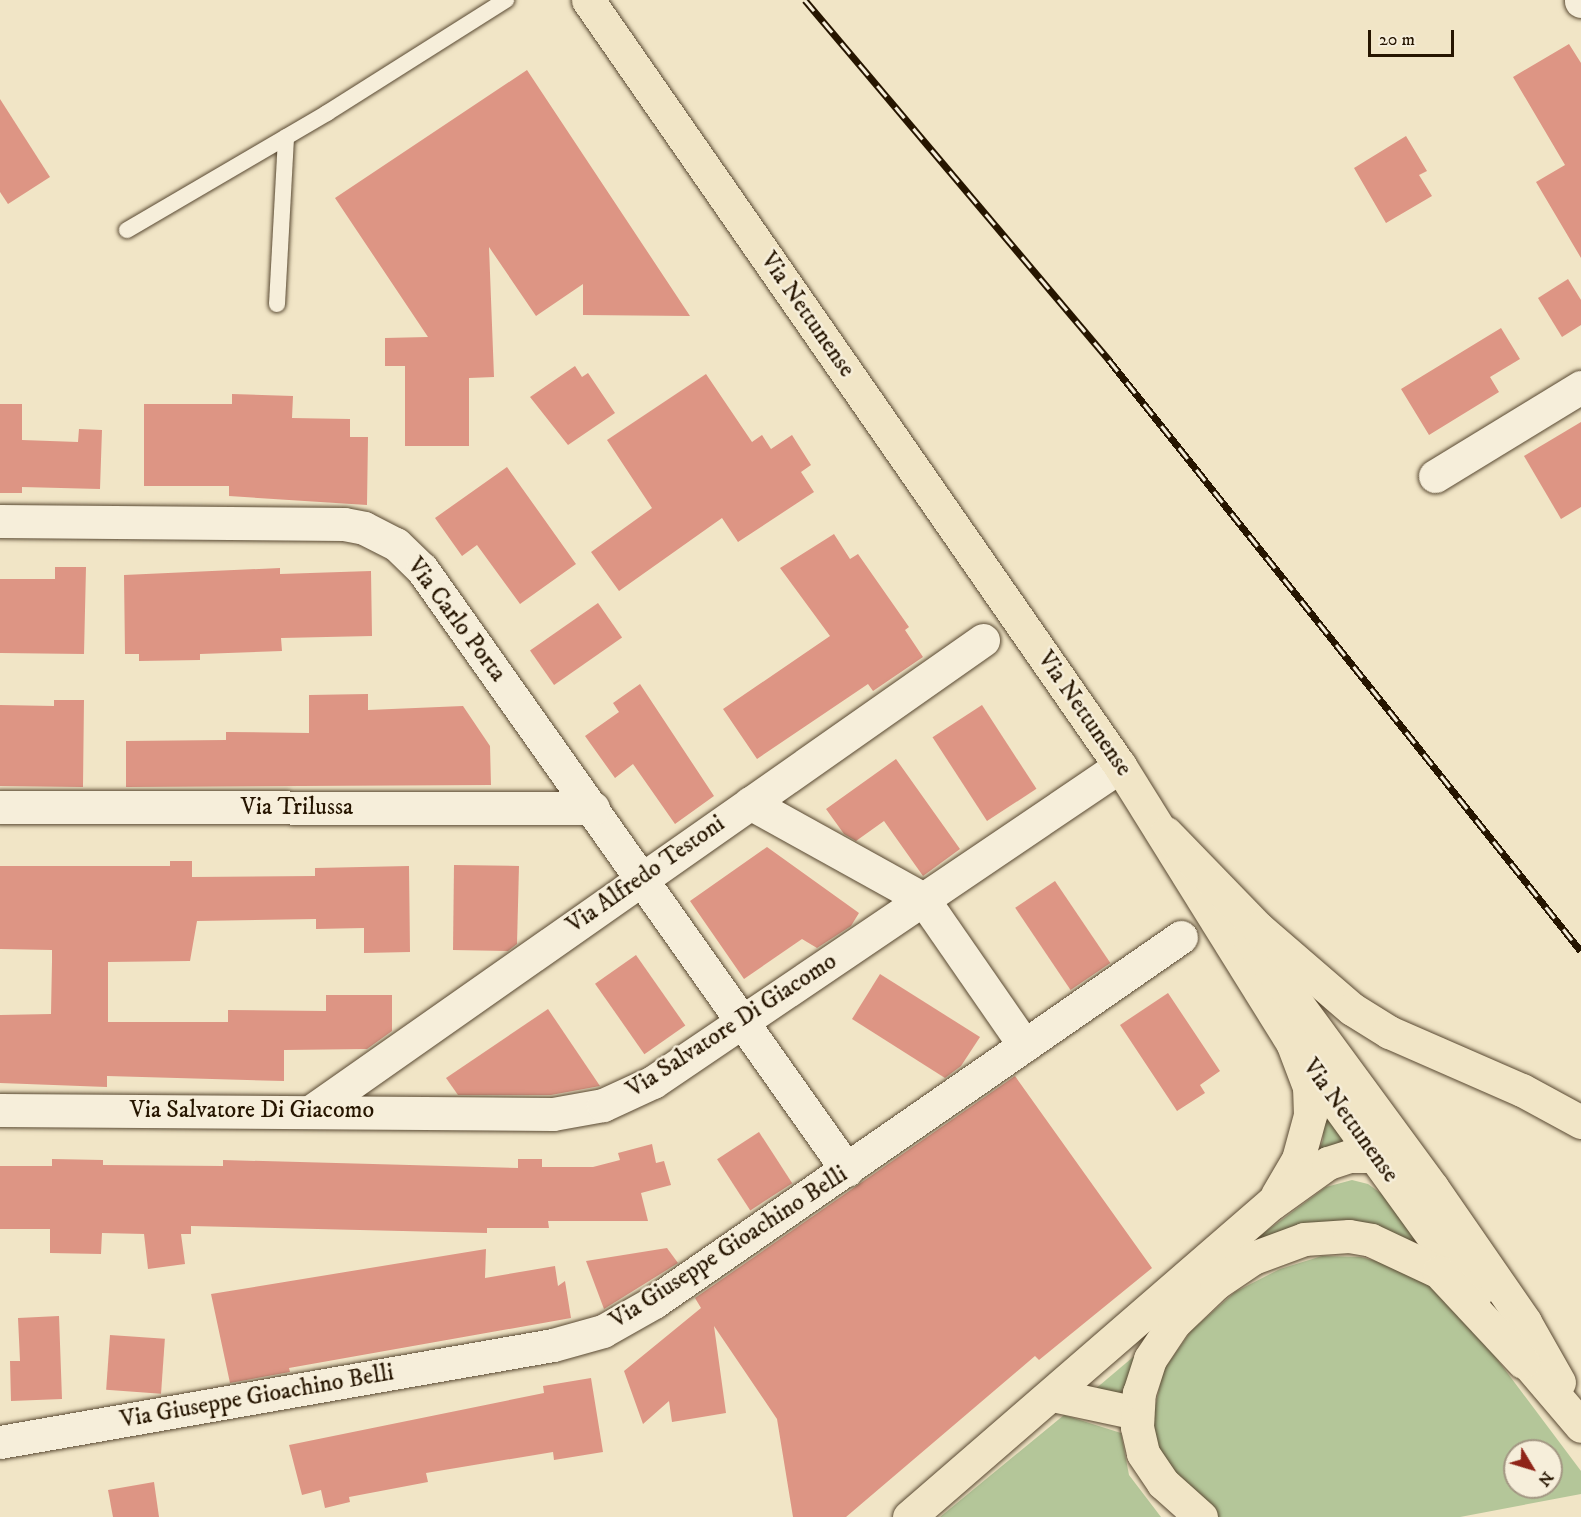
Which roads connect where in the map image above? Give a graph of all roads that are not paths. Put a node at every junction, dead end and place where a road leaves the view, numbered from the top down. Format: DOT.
graph roads {
  1 [pos="506,0"];
  2 [pos="588,0"];
  3 [pos="286,137"];
  4 [pos="127,230"];
  5 [pos="277,304"];
  6 [pos="1581,387"];
  7 [pos="1435,476"];
  8 [pos="0,521"];
  9 [pos="983,640"];
  10 [pos="1120,766"];
  11 [pos="750,803"];
  12 [pos="0,807"];
  13 [pos="593,808"];
  14 [pos="1166,833"];
  15 [pos="641,878"];
  16 [pos="923,899"];
  17 [pos="1181,937"];
  18 [pos="741,1023"];
  19 [pos="1292,1042"];
  20 [pos="1024,1045"];
  21 [pos="0,1110"];
  22 [pos="310,1112"];
  23 [pos="1581,1122"];
  24 [pos="1376,1156"];
  25 [pos="847,1170"];
  26 [pos="1272,1203"];
  27 [pos="1525,1322"];
  28 [pos="1523,1362"];
  29 [pos="1053,1395"];
  30 [pos="1136,1413"];
  31 [pos="1578,1422"];
  32 [pos="0,1442"];
  33 [pos="909,1517"];
  34 [pos="1201,1517"];
  1 -- 3 [label="lane"];
  2 -- 10 [label="main road, Via Nettunense"];
  3 -- 4 [label="lane"];
  3 -- 5 [label="lane"];
  6 -- 7 [label="street"];
  8 -- 13 [label="street, Via Carlo Porta"];
  9 -- 11 [label="street, Via Alfredo Testoni"];
  10 -- 14 [label="main road, Via Nettunense"];
  10 -- 16 [label="street, Via Salvatore Di Giacomo"];
  11 -- 15 [label="street, Via Alfredo Testoni"];
  11 -- 16 [label="street"];
  12 -- 13 [label="street, Via Trilussa"];
  13 -- 15 [label="street, Via Carlo Porta"];
  14 -- 19 [label="main road, Via Nettunense"];
  14 -- 23 [label="main road"];
  14 -- 27 [label="main road"];
  15 -- 18 [label="street, Via Carlo Porta"];
  15 -- 22 [label="street, Via Alfredo Testoni"];
  16 -- 18 [label="street, Via Salvatore Di Giacomo"];
  16 -- 20 [label="street"];
  17 -- 20 [label="street, Via Giuseppe Gioachino Belli"];
  18 -- 22 [label="street, Via Salvatore Di Giacomo"];
  18 -- 25 [label="street, Via Carlo Porta"];
  19 -- 24 [label="main road, Via Nettunense"];
  19 -- 26 [label="main road"];
  20 -- 25 [label="street, Via Giuseppe Gioachino Belli"];
  21 -- 22 [label="street, Via Salvatore Di Giacomo"];
  24 -- 26 [label="main road"];
  24 -- 27 [label="main road"];
  24 -- 28 [label="main road, Via Nettunense"];
  25 -- 32 [label="street, Via Giuseppe Gioachino Belli"];
  26 -- 29 [label="main road"];
  27 -- 31 [label="main road"];
  28 -- 30 [label="main road"];
  28 -- 31 [label="main road, Via Nettunense"];
  29 -- 30 [label="main road"];
  29 -- 33 [label="main road"];
  30 -- 34 [label="main road"];
}
